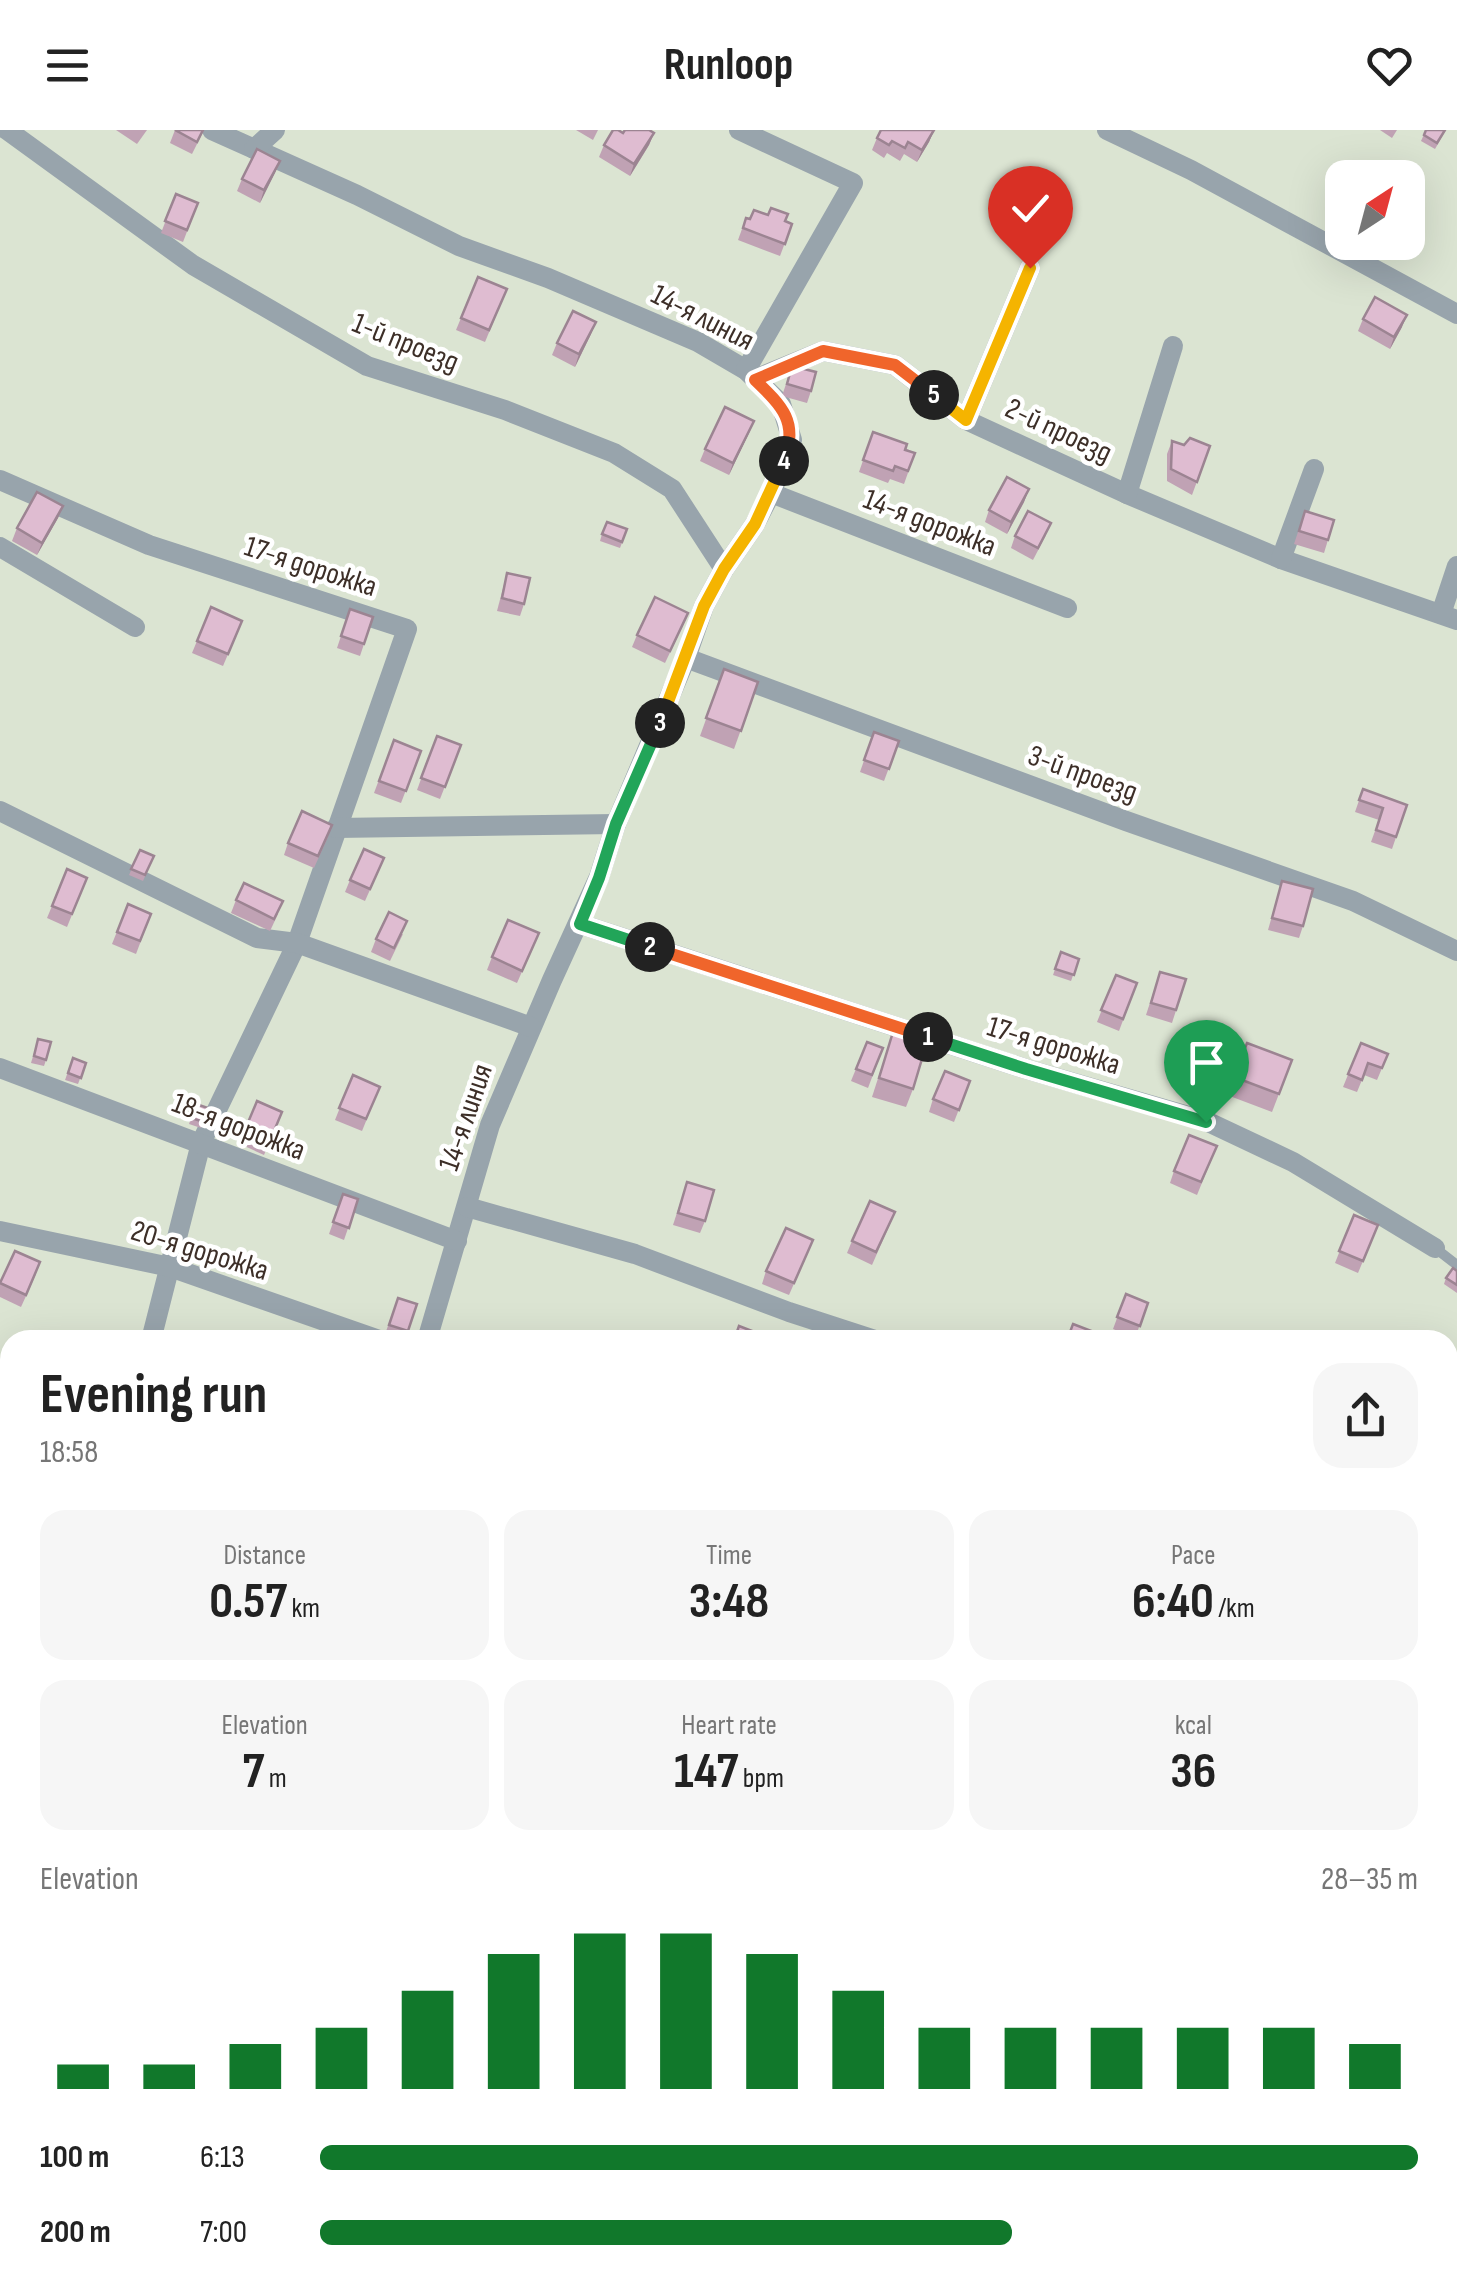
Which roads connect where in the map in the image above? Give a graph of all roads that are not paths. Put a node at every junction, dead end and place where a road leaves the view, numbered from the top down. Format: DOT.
graph roads {
  1 [pos="7,130"];
  2 [pos="212,130"];
  3 [pos="275,130"];
  4 [pos="738,130"];
  5 [pos="1106,130"];
  6 [pos="254,149"];
  7 [pos="1030,268"];
  8 [pos="1457,314"];
  9 [pos="1172,346"];
  10 [pos="750,375"];
  11 [pos="966,420"];
  12 [pos="1314,469"];
  13 [pos="0,480"];
  14 [pos="771,493"];
  15 [pos="1127,494"];
  16 [pos="0,547"];
  17 [pos="1282,559"];
  18 [pos="1457,566"];
  19 [pos="724,569"];
  20 [pos="1067,608"];
  21 [pos="1449,617"];
  22 [pos="135,627"];
  23 [pos="686,658"];
  24 [pos="0,811"];
  25 [pos="616,824"];
  26 [pos="336,828"];
  27 [pos="580,924"];
  28 [pos="297,943"];
  29 [pos="1457,951"];
  30 [pos="532,1027"];
  31 [pos="0,1068"];
  32 [pos="200,1143"];
  33 [pos="466,1206"];
  34 [pos="0,1231"];
  35 [pos="457,1241"];
  36 [pos="1434,1248"];
  37 [pos="1457,1265"];
  38 [pos="170,1267"];
  39 [pos="154,1330"];
  40 [pos="350,1330"];
  41 [pos="431,1330"];
  42 [pos="844,1330"];
  1 -- 19 [label="street, 1-й проезд"];
  2 -- 6 [label="street, 14-я линия"];
  3 -- 6 [label="street"];
  4 -- 10 [label="street"];
  5 -- 8 [label="street"];
  6 -- 10 [label="street, 14-я линия"];
  7 -- 11 [label="street, 2-й проезд"];
  9 -- 15 [label="street, 2-й проезд"];
  10 -- 11 [label="street, 2-й проезд"];
  10 -- 14 [label="street, 14-я линия"];
  11 -- 15 [label="street, 2-й проезд"];
  12 -- 17 [label="street"];
  13 -- 26 [label="street, 17-я дорожка"];
  14 -- 19 [label="street, 14-я линия"];
  14 -- 20 [label="street, 14-я дорожка"];
  15 -- 17 [label="street, 2-й проезд"];
  16 -- 22 [label="street"];
  17 -- 21 [label="street, 2-й проезд"];
  18 -- 21 [label="street, 2-й проезд"];
  19 -- 23 [label="street, 14-я линия"];
  23 -- 25 [label="street, 14-я линия"];
  23 -- 29 [label="street, 3-й проезд"];
  24 -- 28 [label="street"];
  25 -- 26 [label="street"];
  25 -- 27 [label="street, 14-я линия"];
  26 -- 28 [label="street, 17-я дорожка"];
  27 -- 30 [label="street, 14-я линия"];
  27 -- 36 [label="street, 17-я дорожка"];
  28 -- 30 [label="street"];
  28 -- 32 [label="street, 17-я дорожка"];
  30 -- 33 [label="street, 14-я линия"];
  31 -- 32 [label="street, 18-я дорожка"];
  32 -- 35 [label="street, 18-я дорожка"];
  32 -- 38 [label="street, 17-я дорожка"];
  33 -- 35 [label="street, 14-я линия"];
  33 -- 42 [label="street"];
  34 -- 38 [label="street, 20-я дорожка"];
  35 -- 41 [label="street, 14-я линия"];
  36 -- 37 [label="lane"];
  38 -- 39 [label="street, 17-я дорожка"];
  38 -- 40 [label="street, 20-я дорожка"];
}
